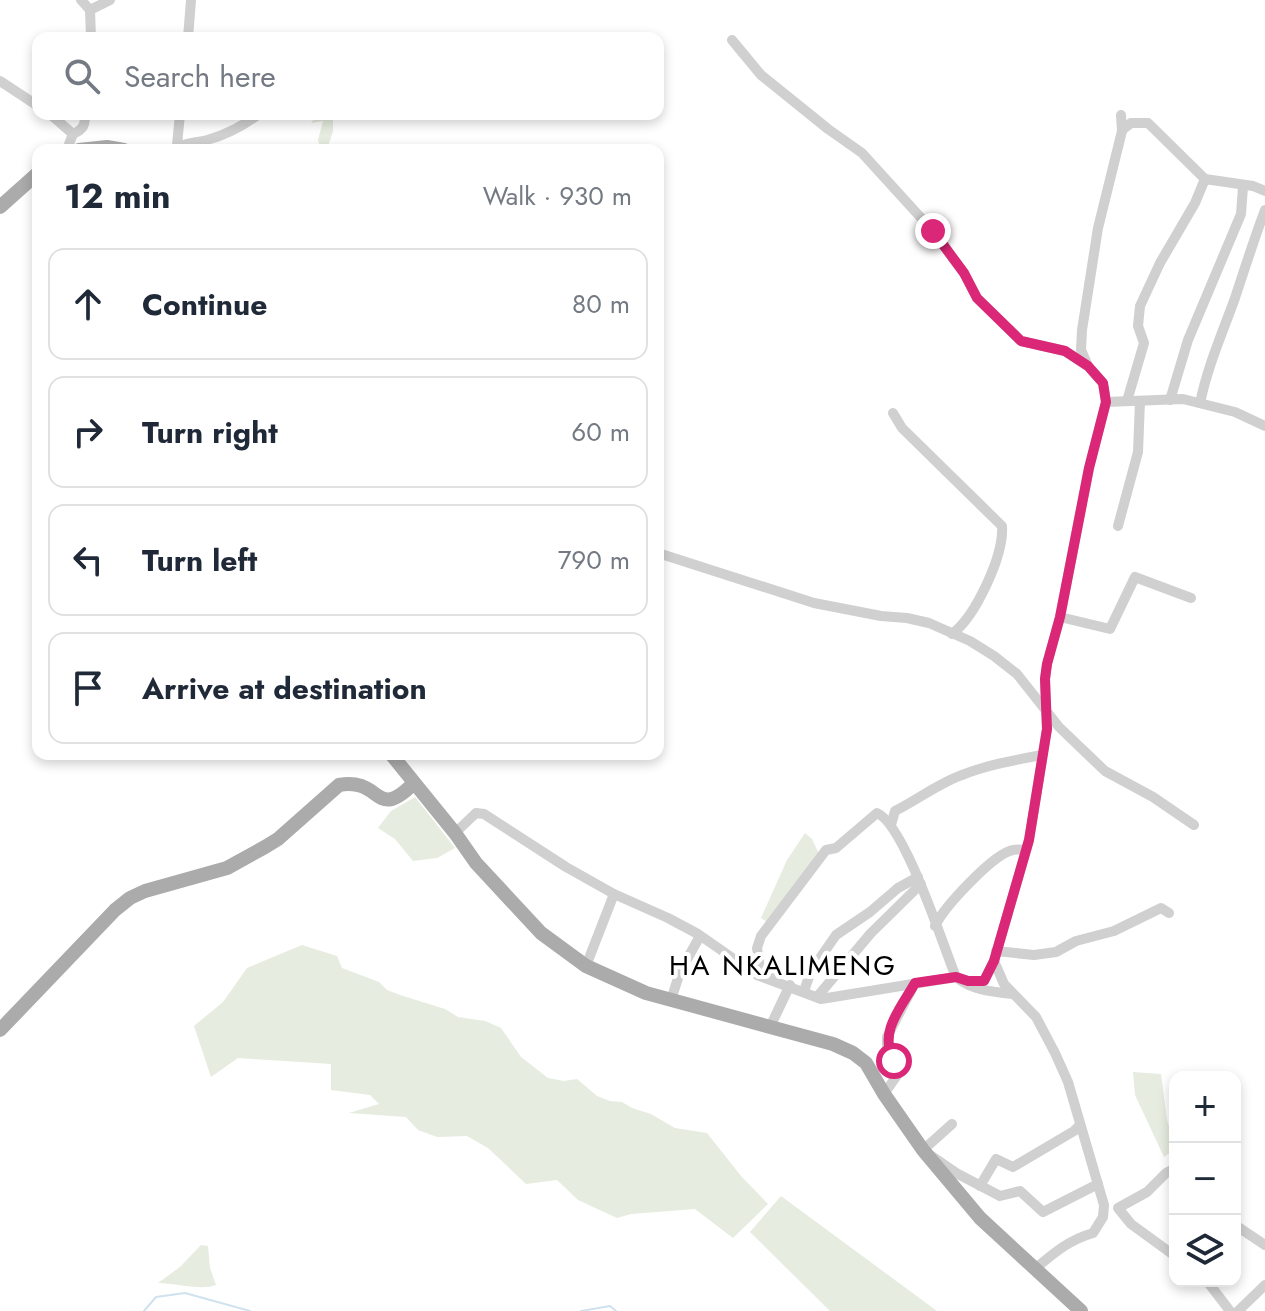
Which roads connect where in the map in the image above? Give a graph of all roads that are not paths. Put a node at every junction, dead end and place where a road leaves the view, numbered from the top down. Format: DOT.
graph roads {
  1 [pos="81,0"];
  2 [pos="110,0"];
  3 [pos="191,0"];
  4 [pos="90,10"];
  5 [pos="91,32"];
  6 [pos="188,32"];
  7 [pos="732,40"];
  8 [pos="0,81"];
  9 [pos="32,102"];
  10 [pos="1121,115"];
  11 [pos="57,120"];
  12 [pos="85,120"];
  13 [pos="179,120"];
  14 [pos="249,120"];
  15 [pos="1122,131"];
  16 [pos="73,134"];
  17 [pos="69,144"];
  18 [pos="175,144"];
  19 [pos="190,144"];
  20 [pos="32,178"];
  21 [pos="1205,179"];
  22 [pos="1243,187"];
  23 [pos="1265,191"];
  24 [pos="0,207"];
  25 [pos="1265,210"];
  26 [pos="1088,366"];
  27 [pos="1170,400"];
  28 [pos="1127,401"];
  29 [pos="1140,401"];
  30 [pos="1106,402"];
  31 [pos="1200,403"];
  32 [pos="893,413"];
  33 [pos="1265,426"];
  34 [pos="1118,526"];
  35 [pos="664,555"];
  36 [pos="1191,598"];
  37 [pos="1060,617"];
  38 [pos="952,634"];
  39 [pos="1048,713"];
  40 [pos="1042,755"];
  41 [pos="396,760"];
  42 [pos="414,783"];
  43 [pos="891,825"];
  44 [pos="1194,825"];
  45 [pos="455,833"];
  46 [pos="1026,850"];
  47 [pos="920,881"];
  48 [pos="614,894"];
  49 [pos="1169,913"];
  50 [pos="935,926"];
  51 [pos="700,936"];
  52 [pos="995,956"];
  53 [pos="586,966"];
  54 [pos="956,977"];
  55 [pos="915,983"];
  56 [pos="788,985"];
  57 [pos="804,991"];
  58 [pos="1012,994"];
  59 [pos="817,997"];
  60 [pos="671,1000"];
  61 [pos="771,1025"];
  62 [pos="0,1030"];
  63 [pos="884,1094"];
  64 [pos="952,1124"];
  65 [pos="1080,1125"];
  66 [pos="923,1150"];
  67 [pos="1169,1171"];
  68 [pos="1098,1184"];
  69 [pos="980,1186"];
  70 [pos="1241,1230"];
  71 [pos="1265,1245"];
  72 [pos="1169,1252"];
  73 [pos="1036,1268"];
  74 [pos="1265,1285"];
  75 [pos="1212,1287"];
  76 [pos="1081,1311"];
  77 [pos="1230,1311"];
  78 [pos="1238,1311"];
  1 -- 4 [label="street"];
  2 -- 4 [label="street"];
  3 -- 6 [label="street"];
  4 -- 5 [label="street"];
  7 -- 26 [label="street"];
  8 -- 9 [label="street"];
  10 -- 15 [label="street"];
  11 -- 16 [label="street"];
  12 -- 16 [label="street"];
  13 -- 18 [label="street"];
  14 -- 19 [label="street"];
  15 -- 21 [label="street"];
  15 -- 26 [label="street"];
  16 -- 17 [label="street"];
  20 -- 24 [label="main road"];
  21 -- 22 [label="street"];
  21 -- 28 [label="street"];
  22 -- 23 [label="street"];
  22 -- 27 [label="street"];
  25 -- 31 [label="street"];
  26 -- 30 [label="street"];
  27 -- 29 [label="street"];
  27 -- 31 [label="street"];
  28 -- 29 [label="street"];
  28 -- 30 [label="street"];
  29 -- 34 [label="street"];
  30 -- 37 [label="street"];
  31 -- 33 [label="street"];
  32 -- 38 [label="street"];
  35 -- 38 [label="street"];
  36 -- 37 [label="street"];
  37 -- 39 [label="street"];
  38 -- 39 [label="street"];
  39 -- 40 [label="street"];
  39 -- 44 [label="street"];
  40 -- 43 [label="street"];
  40 -- 46 [label="street"];
  41 -- 42 [label="main road"];
  42 -- 45 [label="main road"];
  42 -- 62 [label="main road"];
  43 -- 47 [label="street"];
  43 -- 56 [label="street"];
  45 -- 48 [label="street"];
  45 -- 53 [label="main road"];
  46 -- 50 [label="street"];
  46 -- 52 [label="street"];
  47 -- 50 [label="street"];
  47 -- 57 [label="street"];
  47 -- 59 [label="street"];
  48 -- 51 [label="street"];
  48 -- 53 [label="street"];
  49 -- 52 [label="street"];
  50 -- 54 [label="street"];
  51 -- 56 [label="street"];
  51 -- 60 [label="street"];
  52 -- 54 [label="street"];
  52 -- 58 [label="street"];
  53 -- 60 [label="main road"];
  54 -- 55 [label="street"];
  54 -- 58 [label="street"];
  55 -- 59 [label="street"];
  55 -- 63 [label="street"];
  56 -- 57 [label="street"];
  56 -- 61 [label="street"];
  57 -- 59 [label="street"];
  58 -- 65 [label="street"];
  60 -- 61 [label="main road"];
  61 -- 63 [label="main road"];
  63 -- 66 [label="main road"];
  64 -- 66 [label="street"];
  65 -- 68 [label="street"];
  65 -- 69 [label="street"];
  66 -- 69 [label="street"];
  66 -- 73 [label="main road"];
  67 -- 72 [label="street"];
  68 -- 69 [label="street"];
  68 -- 73 [label="street"];
  70 -- 71 [label="street"];
  73 -- 76 [label="main road"];
  74 -- 78 [label="street"];
  75 -- 77 [label="street"];
}
